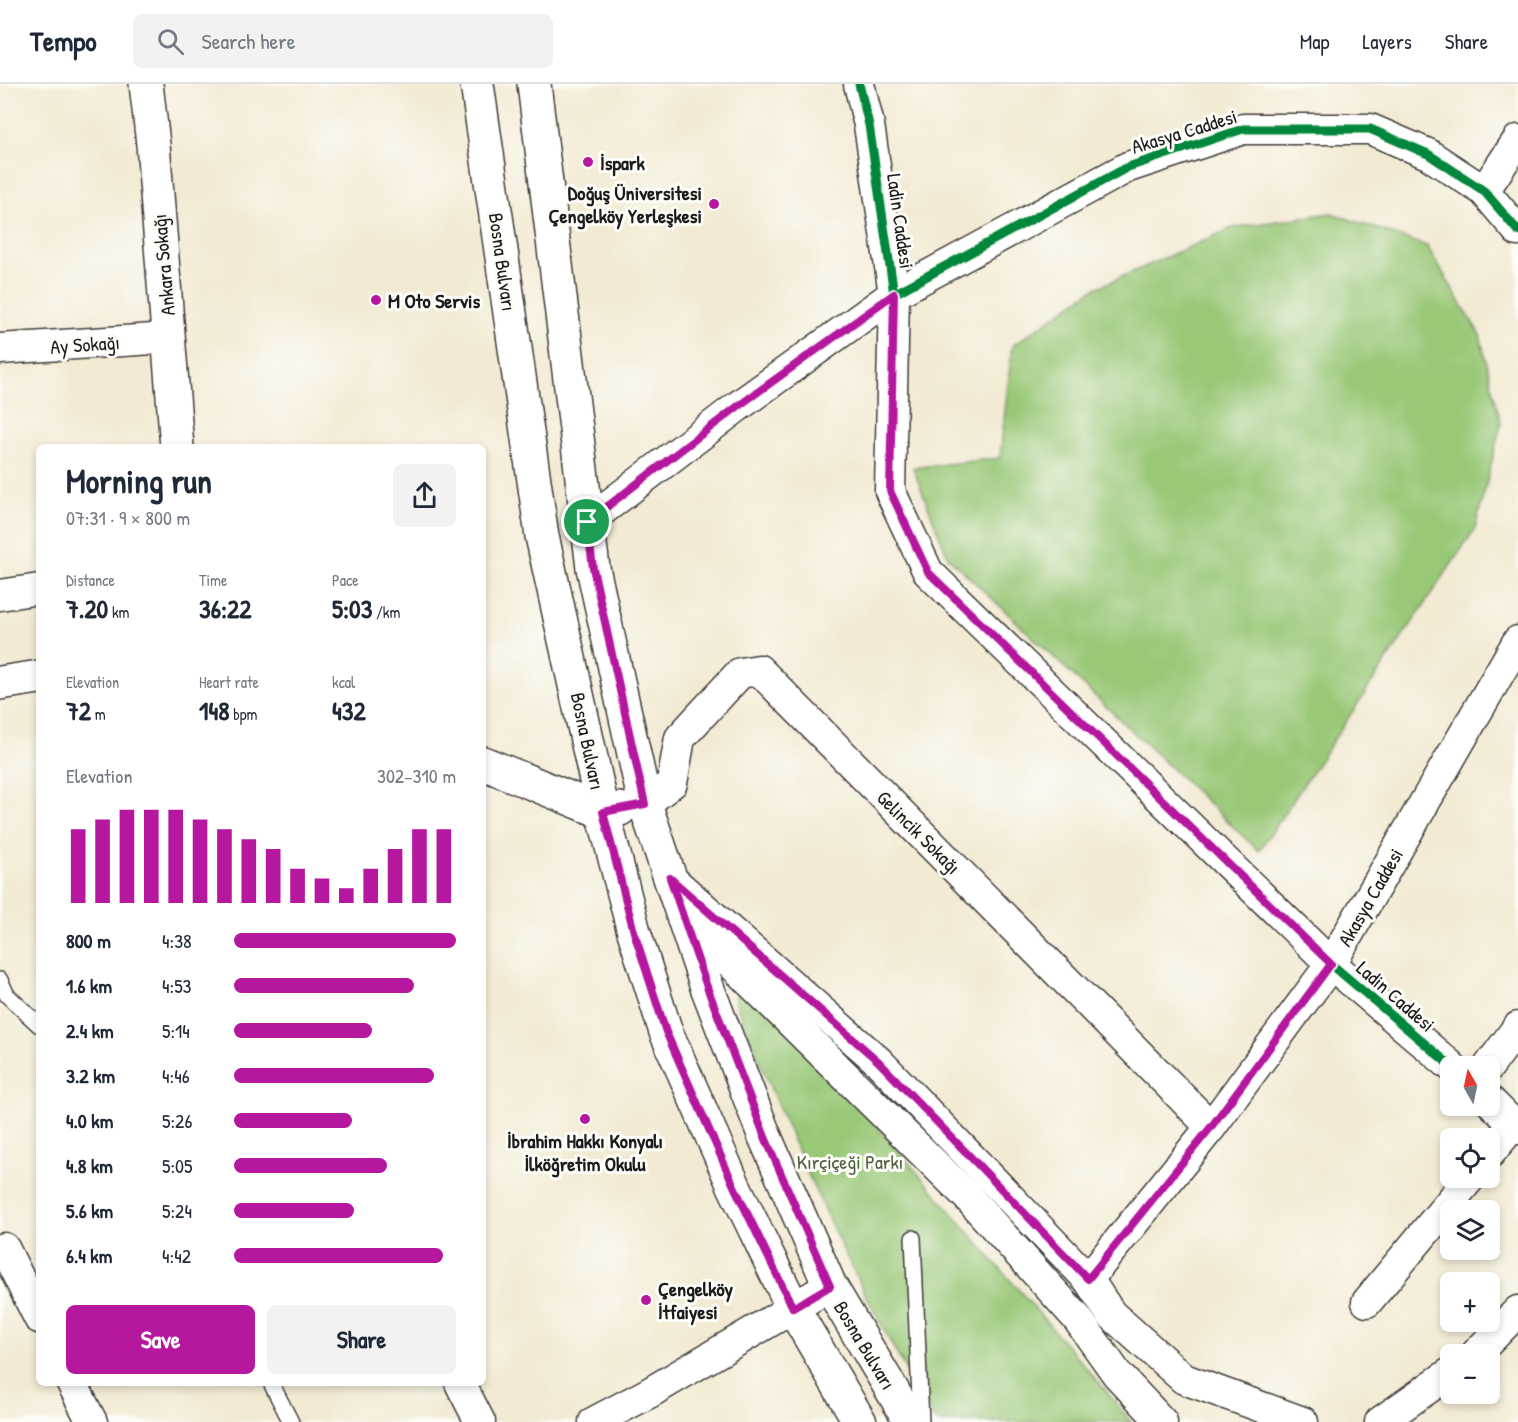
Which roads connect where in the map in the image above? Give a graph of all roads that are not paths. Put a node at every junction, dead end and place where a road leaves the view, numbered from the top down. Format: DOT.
graph roads {
  1 [pos="147,84"];
  2 [pos="477,84"];
  3 [pos="534,84"];
  4 [pos="859,84"];
  5 [pos="1518,140"];
  6 [pos="1484,191"];
  7 [pos="1518,231"];
  8 [pos="894,294"];
  9 [pos="169,338"];
  10 [pos="0,349"];
  11 [pos="177,444"];
  12 [pos="587,522"];
  13 [pos="36,589"];
  14 [pos="0,595"];
  15 [pos="1518,641"];
  16 [pos="36,677"];
  17 [pos="0,683"];
  18 [pos="486,764"];
  19 [pos="645,804"];
  20 [pos="603,812"];
  21 [pos="670,878"];
  22 [pos="683,916"];
  23 [pos="1331,964"];
  24 [pos="0,980"];
  25 [pos="36,1021"];
  26 [pos="1518,1027"];
  27 [pos="1496,1056"];
  28 [pos="1440,1057"];
  29 [pos="1500,1111"];
  30 [pos="1211,1127"];
  31 [pos="1516,1127"];
  32 [pos="1500,1143"];
  33 [pos="1462,1188"];
  34 [pos="913,1238"];
  35 [pos="2,1249"];
  36 [pos="1088,1279"];
  37 [pos="830,1286"];
  38 [pos="1367,1302"];
  39 [pos="793,1308"];
  40 [pos="1518,1311"];
  41 [pos="36,1312"];
  42 [pos="1486,1344"];
  43 [pos="1440,1380"];
  44 [pos="74,1386"];
  45 [pos="273,1386"];
  46 [pos="462,1386"];
  47 [pos="92,1422"];
  48 [pos="291,1422"];
  49 [pos="480,1422"];
  50 [pos="594,1422"];
  51 [pos="860,1422"];
  52 [pos="911,1422"];
  53 [pos="921,1422"];
  54 [pos="1162,1422"];
  55 [pos="1303,1422"];
  56 [pos="1380,1422"];
  1 -- 9 [label="main road, Ankara Sokağı"];
  2 -- 20 [label="main road, Bosna Bulvarı"];
  3 -- 12 [label="main road, Bosna Bulvarı"];
  4 -- 8 [label="street, Ladin Caddesi"];
  5 -- 6 [label="street"];
  6 -- 7 [label="street, Akasya Caddesi"];
  6 -- 8 [label="street, Akasya Caddesi"];
  8 -- 12 [label="street, Akasya Caddesi"];
  8 -- 23 [label="street, Ladin Caddesi"];
  9 -- 10 [label="street, Ay Sokağı"];
  9 -- 11 [label="main road, Ankara Sokağı"];
  12 -- 19 [label="main road, Bosna Bulvarı"];
  13 -- 14 [label="street"];
  15 -- 23 [label="street, Akasya Caddesi"];
  16 -- 17 [label="main road"];
  18 -- 20 [label="main road"];
  19 -- 20 [label="main road"];
  19 -- 21 [label="main road, Bosna Bulvarı"];
  19 -- 30 [label="street, Gelincik Sokağı"];
  20 -- 39 [label="main road, Bosna Bulvarı"];
  21 -- 22 [label="main road, Bosna Bulvarı"];
  21 -- 36 [label="street"];
  22 -- 37 [label="main road, Bosna Bulvarı"];
  22 -- 54 [label="street"];
  23 -- 28 [label="street, Ladin Caddesi"];
  23 -- 30 [label="street, Akasya Caddesi"];
  24 -- 25 [label="lane"];
  26 -- 27 [label="street"];
  29 -- 31 [label="street"];
  30 -- 36 [label="street, Akasya Caddesi"];
  31 -- 32 [label="street"];
  33 -- 38 [label="street"];
  34 -- 53 [label="lane"];
  35 -- 41 [label="street"];
  36 -- 55 [label="street"];
  37 -- 39 [label="street"];
  37 -- 52 [label="main road, Bosna Bulvarı"];
  39 -- 50 [label="street"];
  39 -- 51 [label="main road, Bosna Bulvarı"];
  40 -- 42 [label="street"];
  43 -- 56 [label="street"];
  44 -- 47 [label="street"];
  45 -- 48 [label="lane"];
  46 -- 49 [label="street"];
}
